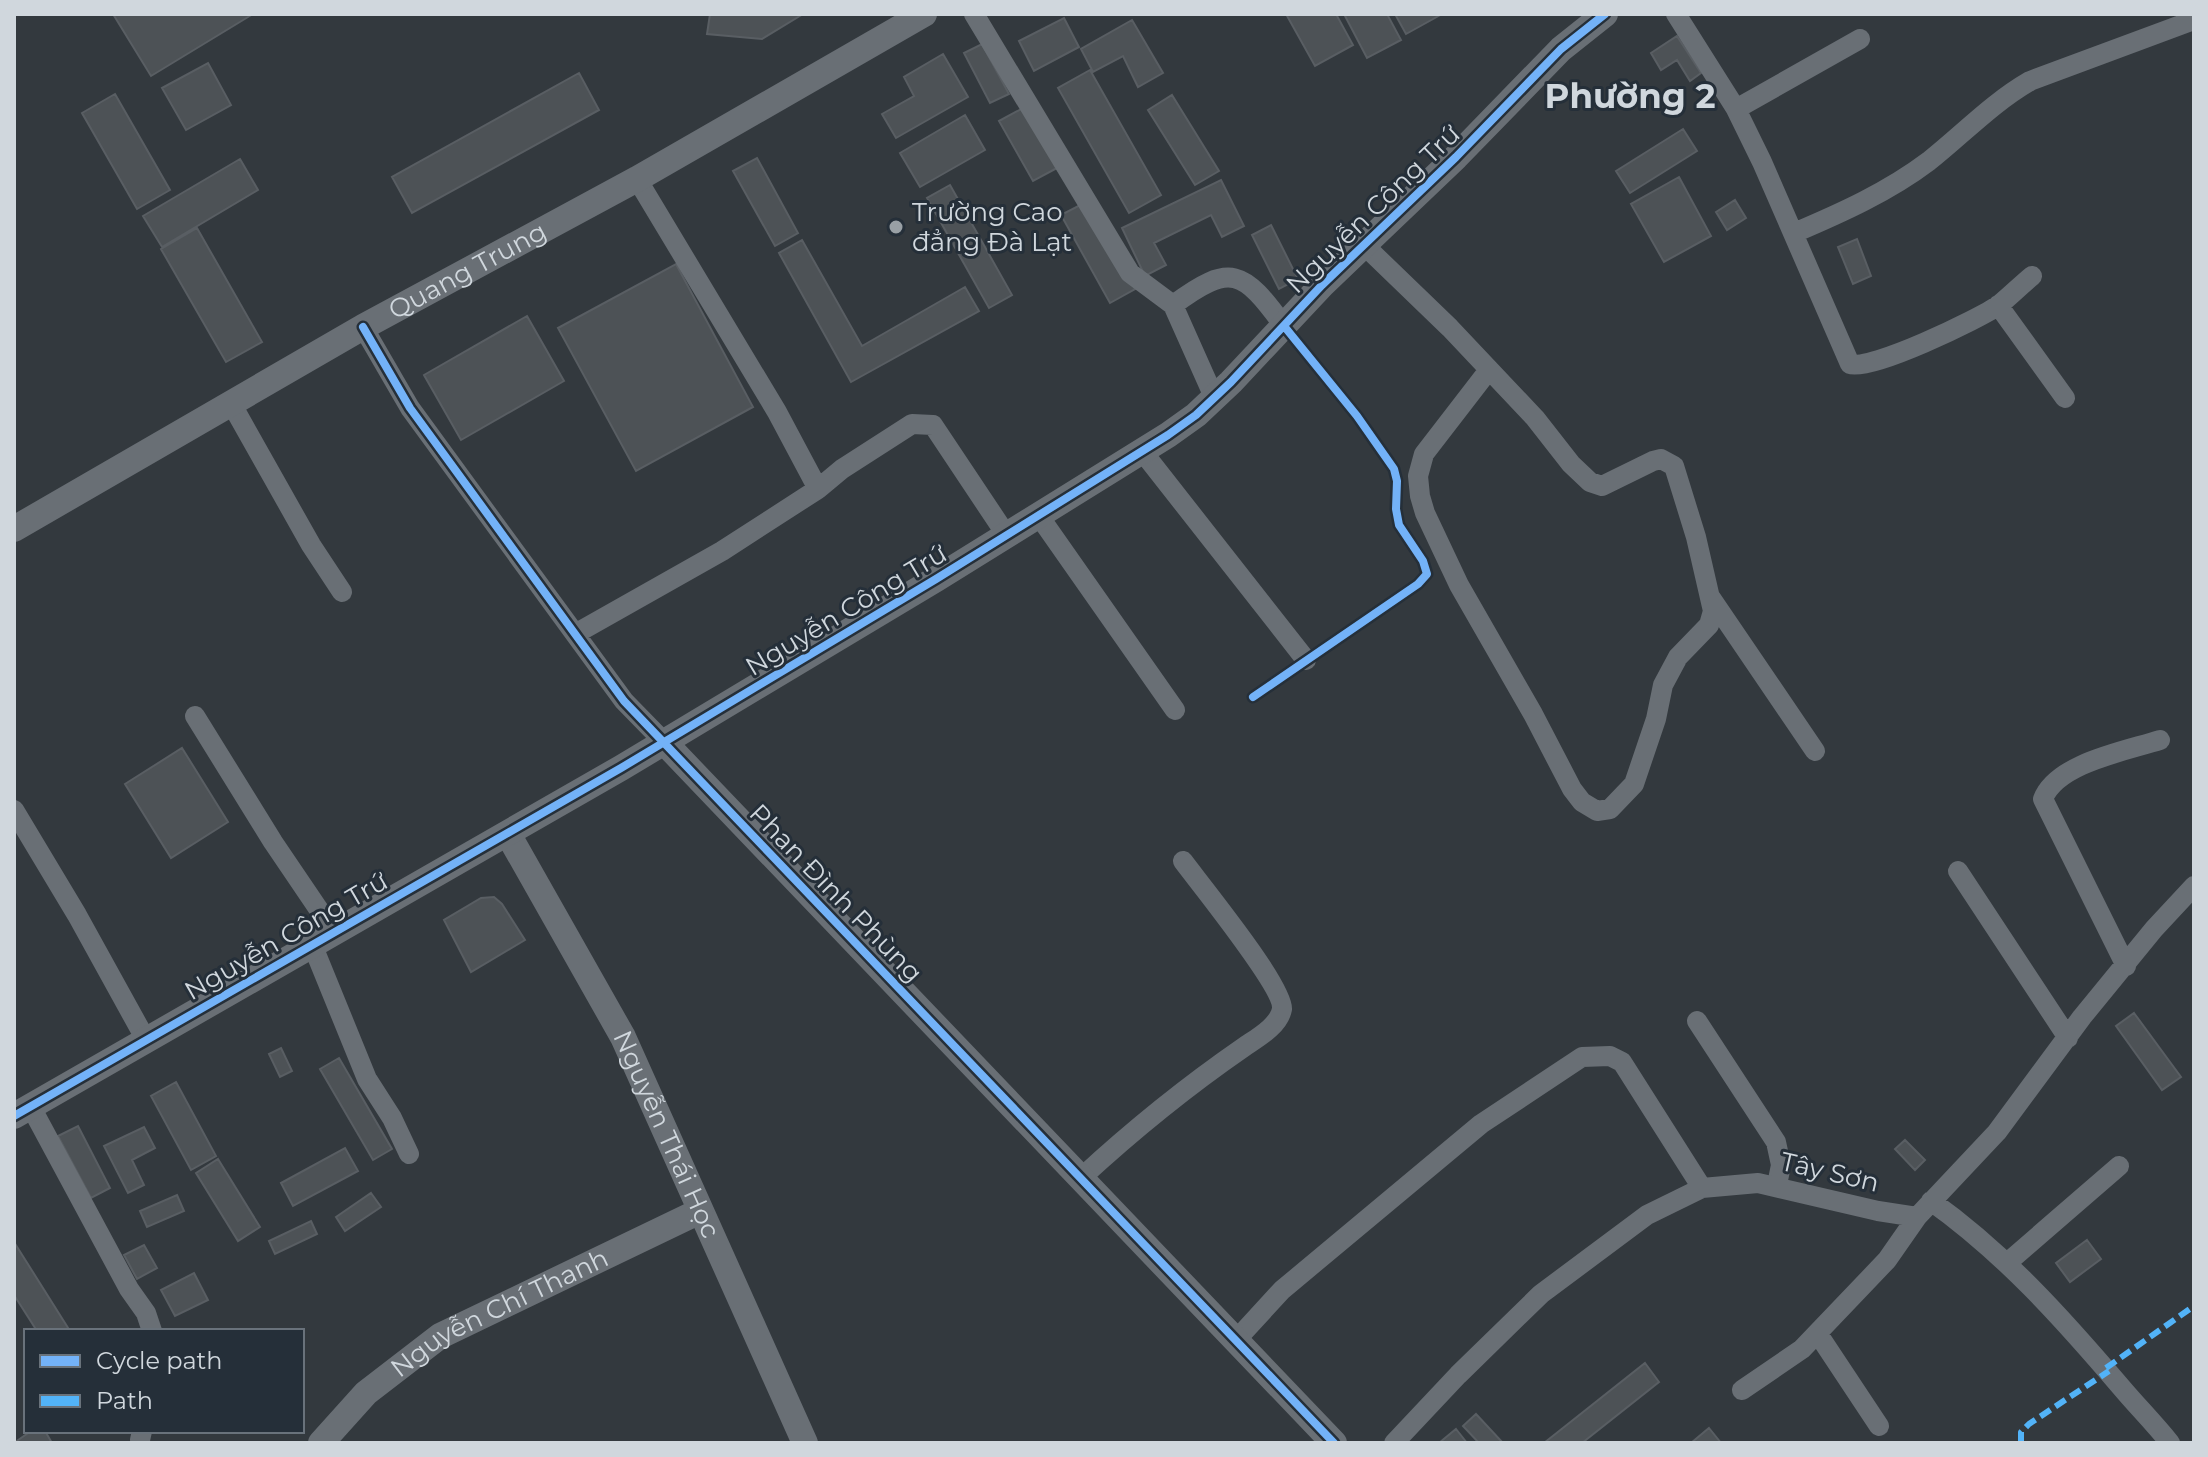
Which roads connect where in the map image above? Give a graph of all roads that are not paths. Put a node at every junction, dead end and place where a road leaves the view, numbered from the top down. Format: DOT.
graph roads {
  1 [pos="924,14"];
  2 [pos="974,14"];
  3 [pos="1605,14"];
  4 [pos="1676,14"];
  5 [pos="2194,20"];
  6 [pos="1860,39"];
  7 [pos="1736,109"];
  8 [pos="637,179"];
  9 [pos="1794,233"];
  10 [pos="1364,245"];
  11 [pos="2032,276"];
  12 [pos="1173,305"];
  13 [pos="1998,305"];
  14 [pos="1284,326"];
  15 [pos="363,327"];
  16 [pos="1488,371"];
  17 [pos="1214,397"];
  18 [pos="2065,398"];
  19 [pos="231,403"];
  20 [pos="1142,451"];
  21 [pos="818,489"];
  22 [pos="1039,516"];
  23 [pos="14,529"];
  24 [pos="1007,536"];
  25 [pos="342,592"];
  26 [pos="1711,598"];
  27 [pos="575,634"];
  28 [pos="1306,660"];
  29 [pos="1175,710"];
  30 [pos="195,716"];
  31 [pos="2160,740"];
  32 [pos="664,742"];
  33 [pos="1815,751"];
  34 [pos="14,810"];
  35 [pos="508,834"];
  36 [pos="1183,861"];
  37 [pos="1958,871"];
  38 [pos="2194,886"];
  39 [pos="323,938"];
  40 [pos="2126,966"];
  41 [pos="1697,1021"];
  42 [pos="2068,1038"];
  43 [pos="146,1040"];
  44 [pos="23,1112"];
  45 [pos="409,1154"];
  46 [pos="2119,1166"];
  47 [pos="1081,1178"];
  48 [pos="1777,1185"];
  49 [pos="1702,1188"];
  50 [pos="1931,1201"];
  51 [pos="700,1211"];
  52 [pos="1917,1217"];
  53 [pos="2007,1263"];
  54 [pos="151,1329"];
  55 [pos="1818,1334"];
  56 [pos="1237,1339"];
  57 [pos="1742,1390"];
  58 [pos="1879,1426"];
  59 [pos="321,1443"];
  60 [pos="805,1443"];
  61 [pos="1334,1443"];
  62 [pos="1394,1443"];
  63 [pos="2170,1443"];
  1 -- 8 [label="street, Quang Trung"];
  2 -- 12 [label="street"];
  3 -- 10 [label="street, Nguyễn Công Trứ"];
  4 -- 7 [label="street"];
  5 -- 9 [label="street"];
  6 -- 7 [label="street"];
  7 -- 9 [label="street"];
  8 -- 15 [label="street, Quang Trung"];
  8 -- 21 [label="street"];
  9 -- 13 [label="street"];
  10 -- 14 [label="street, Nguyễn Công Trứ"];
  10 -- 16 [label="street"];
  11 -- 13 [label="street"];
  12 -- 14 [label="street"];
  12 -- 17 [label="street"];
  13 -- 18 [label="street"];
  14 -- 17 [label="street, Nguyễn Công Trứ"];
  15 -- 19 [label="street, Quang Trung"];
  15 -- 27 [label="street, Phan Đình Phùng"];
  16 -- 26 [label="street"];
  16 -- 26 [label="street"];
  17 -- 20 [label="street, Nguyễn Công Trứ"];
  19 -- 23 [label="street, Quang Trung"];
  19 -- 25 [label="street"];
  20 -- 22 [label="street, Nguyễn Công Trứ"];
  20 -- 28 [label="street"];
  21 -- 24 [label="street"];
  21 -- 27 [label="street"];
  22 -- 24 [label="street, Nguyễn Công Trứ"];
  22 -- 29 [label="street"];
  24 -- 32 [label="street, Nguyễn Công Trứ"];
  26 -- 33 [label="street"];
  27 -- 32 [label="street, Phan Đình Phùng"];
  30 -- 39 [label="street"];
  31 -- 40 [label="street"];
  32 -- 35 [label="street, Nguyễn Công Trứ"];
  32 -- 47 [label="street, Phan Đình Phùng"];
  34 -- 43 [label="street"];
  35 -- 39 [label="street, Nguyễn Công Trứ"];
  35 -- 51 [label="street, Nguyễn Thái Học"];
  36 -- 47 [label="street"];
  37 -- 42 [label="street"];
  38 -- 40 [label="street"];
  39 -- 43 [label="street, Nguyễn Công Trứ"];
  39 -- 45 [label="street"];
  40 -- 42 [label="street"];
  41 -- 48 [label="street"];
  42 -- 50 [label="street"];
  43 -- 44 [label="street, Nguyễn Công Trứ"];
  44 -- 54 [label="street"];
  46 -- 53 [label="street"];
  47 -- 56 [label="street, Phan Đình Phùng"];
  48 -- 49 [label="street, Tây Sơn"];
  48 -- 52 [label="street, Tây Sơn"];
  49 -- 56 [label="street"];
  49 -- 62 [label="street, Tây Sơn"];
  50 -- 52 [label="street"];
  50 -- 53 [label="street"];
  51 -- 59 [label="street, Nguyễn Chí Thanh"];
  51 -- 60 [label="street, Nguyễn Thái Học"];
  52 -- 55 [label="street"];
  53 -- 63 [label="street"];
  55 -- 57 [label="street"];
  55 -- 58 [label="street"];
  56 -- 61 [label="street, Phan Đình Phùng"];
}
